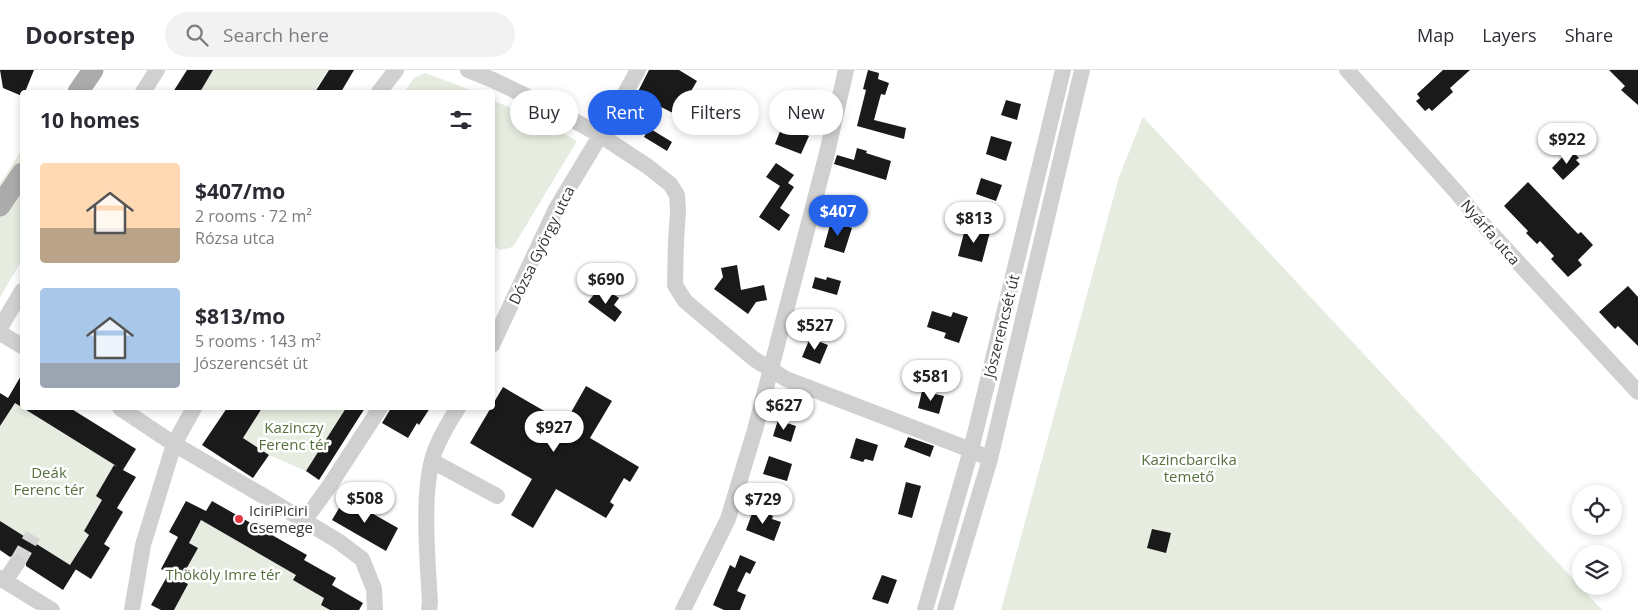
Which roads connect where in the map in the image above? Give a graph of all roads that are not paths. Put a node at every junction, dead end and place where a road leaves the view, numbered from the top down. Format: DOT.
graph roads {
  1 [pos="93,70"];
  2 [pos="157,70"];
  3 [pos="396,70"];
  4 [pos="468,70"];
  5 [pos="638,70"];
  6 [pos="846,70"];
  7 [pos="1063,70"];
  8 [pos="1082,70"];
  9 [pos="1347,70"];
  10 [pos="79,90"];
  11 [pos="144,90"];
  12 [pos="381,90"];
  13 [pos="626,90"];
  14 [pos="588,128"];
  15 [pos="600,135"];
  16 [pos="20,176"];
  17 [pos="0,206"];
  18 [pos="20,294"];
  19 [pos="0,328"];
  20 [pos="0,333"];
  21 [pos="495,338"];
  22 [pos="20,345"];
  23 [pos="770,369"];
  24 [pos="1638,392"];
  25 [pos="123,410"];
  26 [pos="193,410"];
  27 [pos="379,410"];
  28 [pos="457,410"];
  29 [pos="174,444"];
  30 [pos="971,450"];
  31 [pos="990,459"];
  32 [pos="432,460"];
  33 [pos="497,496"];
  34 [pos="304,521"];
  35 [pos="17,563"];
  36 [pos="2,579"];
  37 [pos="434,608"];
  38 [pos="52,610"];
  39 [pos="132,610"];
  40 [pos="375,610"];
  41 [pos="684,610"];
  42 [pos="924,610"];
  43 [pos="945,610"];
  1 -- 10 [label="main road"];
  2 -- 11 [label="street"];
  3 -- 12 [label="street"];
  4 -- 14 [label="street"];
  5 -- 13 [label="street, Dózsa György utca"];
  6 -- 23 [label="street"];
  7 -- 30 [label="street, Jószerencsét út"];
  8 -- 31 [label="street, Jószerencsét út"];
  9 -- 24 [label="street, Nyárfa utca"];
  15 -- 21 [label="street, Dózsa György utca"];
  15 -- 23 [label="street"];
  16 -- 17 [label="main road"];
  18 -- 19 [label="street"];
  20 -- 22 [label="street"];
  23 -- 30 [label="street"];
  23 -- 41 [label="street"];
  25 -- 29 [label="street"];
  26 -- 29 [label="street"];
  27 -- 34 [label="street"];
  28 -- 32 [label="street"];
  29 -- 34 [label="street"];
  29 -- 39 [label="street"];
  30 -- 31 [label="street"];
  30 -- 42 [label="street, Jószerencsét út"];
  31 -- 43 [label="street, Jószerencsét út"];
  32 -- 33 [label="street"];
  32 -- 37 [label="street"];
  34 -- 40 [label="street"];
  35 -- 36 [label="street"];
  36 -- 38 [label="street"];
}
